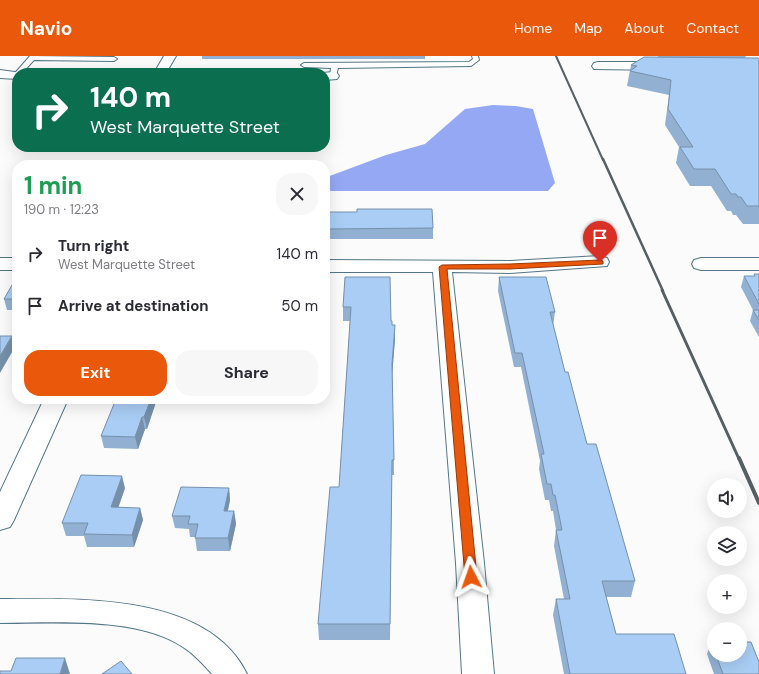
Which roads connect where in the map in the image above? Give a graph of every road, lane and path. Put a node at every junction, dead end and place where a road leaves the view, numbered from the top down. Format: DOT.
graph roads {
  1 [pos="170,56"];
  2 [pos="475,56"];
  3 [pos="33,57"];
  4 [pos="114,59"];
  5 [pos="304,66"];
  6 [pos="598,66"];
  7 [pos="674,66"];
  8 [pos="23,68"];
  9 [pos="163,68"];
  10 [pos="312,68"];
  11 [pos="331,73"];
  12 [pos="0,74"];
  13 [pos="12,74"];
  14 [pos="600,262"];
  15 [pos="0,264"];
  16 [pos="12,264"];
  17 [pos="701,264"];
  18 [pos="759,264"];
  19 [pos="330,266"];
  20 [pos="442,267"];
  21 [pos="54,404"];
  22 [pos="0,520"];
  23 [pos="0,611"];
  24 [pos="231,674"];
  25 [pos="478,674"];
  1 -- 9 [label="street"];
  2 -- 11 [label="lane"];
  3 -- 4 [label="lane"];
  3 -- 8 [label="lane"];
  5 -- 10 [label="lane"];
  6 -- 7 [label="street"];
  12 -- 13 [label="street"];
  14 -- 20 [label="street"];
  15 -- 16 [label="street"];
  17 -- 18 [label="street"];
  19 -- 20 [label="street"];
  20 -- 25 [label="street"];
  21 -- 22 [label="street"];
  23 -- 24 [label="street"];
}
